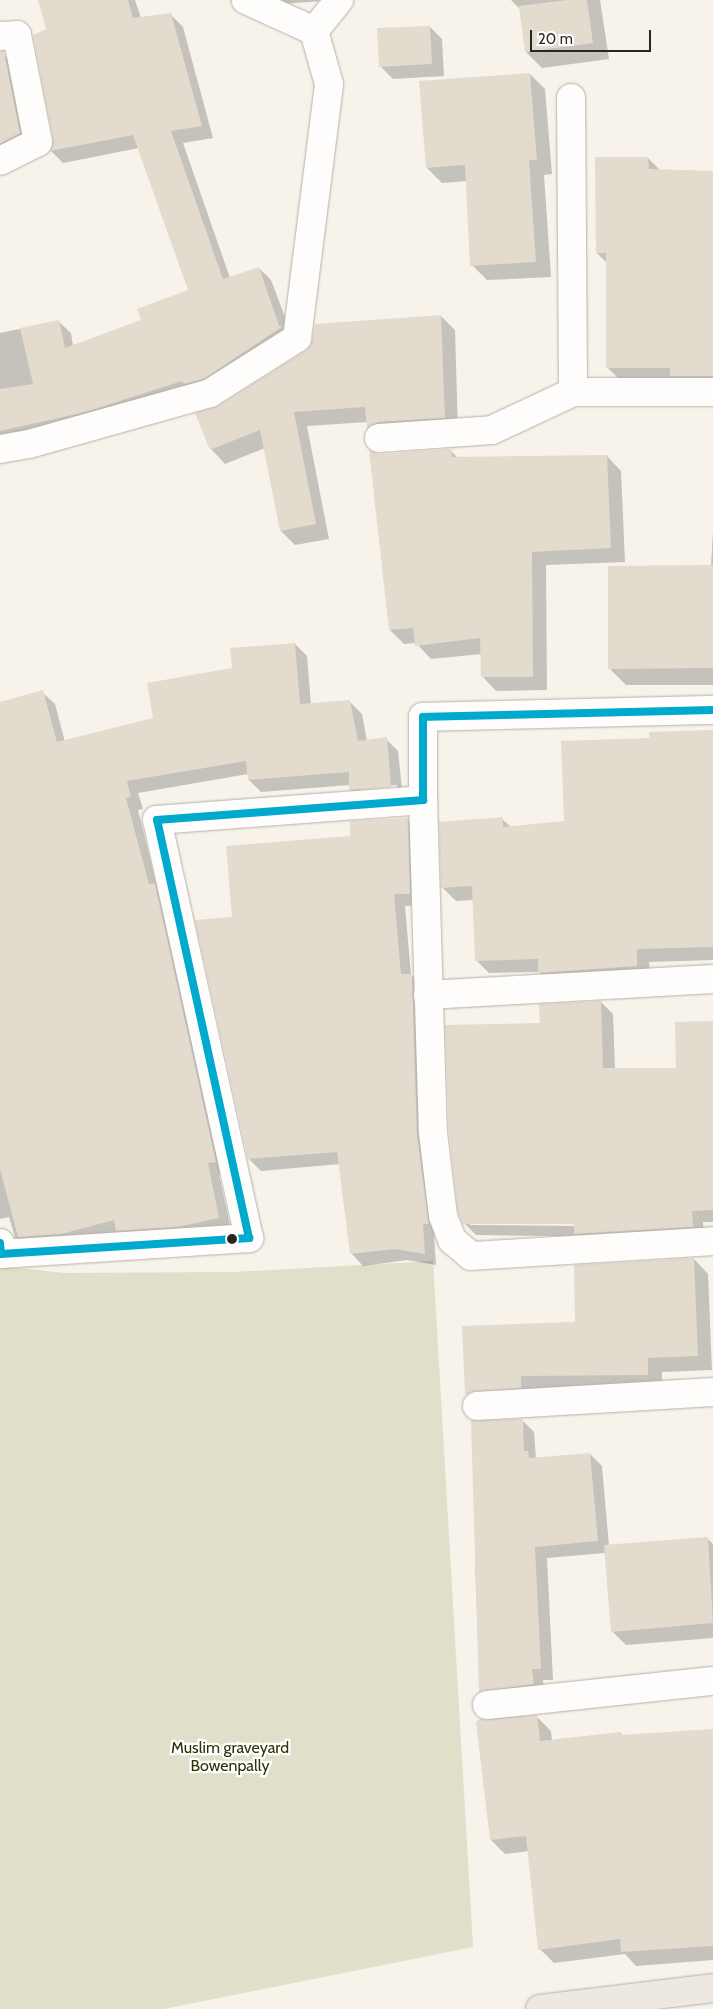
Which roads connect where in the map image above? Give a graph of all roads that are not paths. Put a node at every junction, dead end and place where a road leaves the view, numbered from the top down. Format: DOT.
graph roads {
  1 [pos="246,0"];
  2 [pos="339,0"];
  3 [pos="314,31"];
  4 [pos="0,36"];
  5 [pos="571,98"];
  6 [pos="0,161"];
  7 [pos="573,392"];
  8 [pos="713,392"];
  9 [pos="379,438"];
  10 [pos="0,448"];
  11 [pos="713,710"];
  12 [pos="423,800"];
  13 [pos="713,979"];
  14 [pos="428,995"];
  15 [pos="713,1241"];
  16 [pos="0,1250"];
  17 [pos="713,1392"];
  18 [pos="477,1406"];
  19 [pos="713,1680"];
  20 [pos="487,1704"];
  21 [pos="713,1988"];
  22 [pos="540,2009"];
  1 -- 3 [label="street"];
  2 -- 3 [label="street"];
  3 -- 10 [label="street"];
  4 -- 6 [label="street"];
  5 -- 7 [label="street"];
  7 -- 8 [label="street"];
  7 -- 9 [label="street"];
  11 -- 12 [label="street"];
  12 -- 14 [label="street"];
  12 -- 16 [label="street"];
  13 -- 14 [label="street"];
  14 -- 15 [label="street"];
  17 -- 18 [label="street"];
  19 -- 20 [label="street"];
  21 -- 22 [label="main road"];
}
